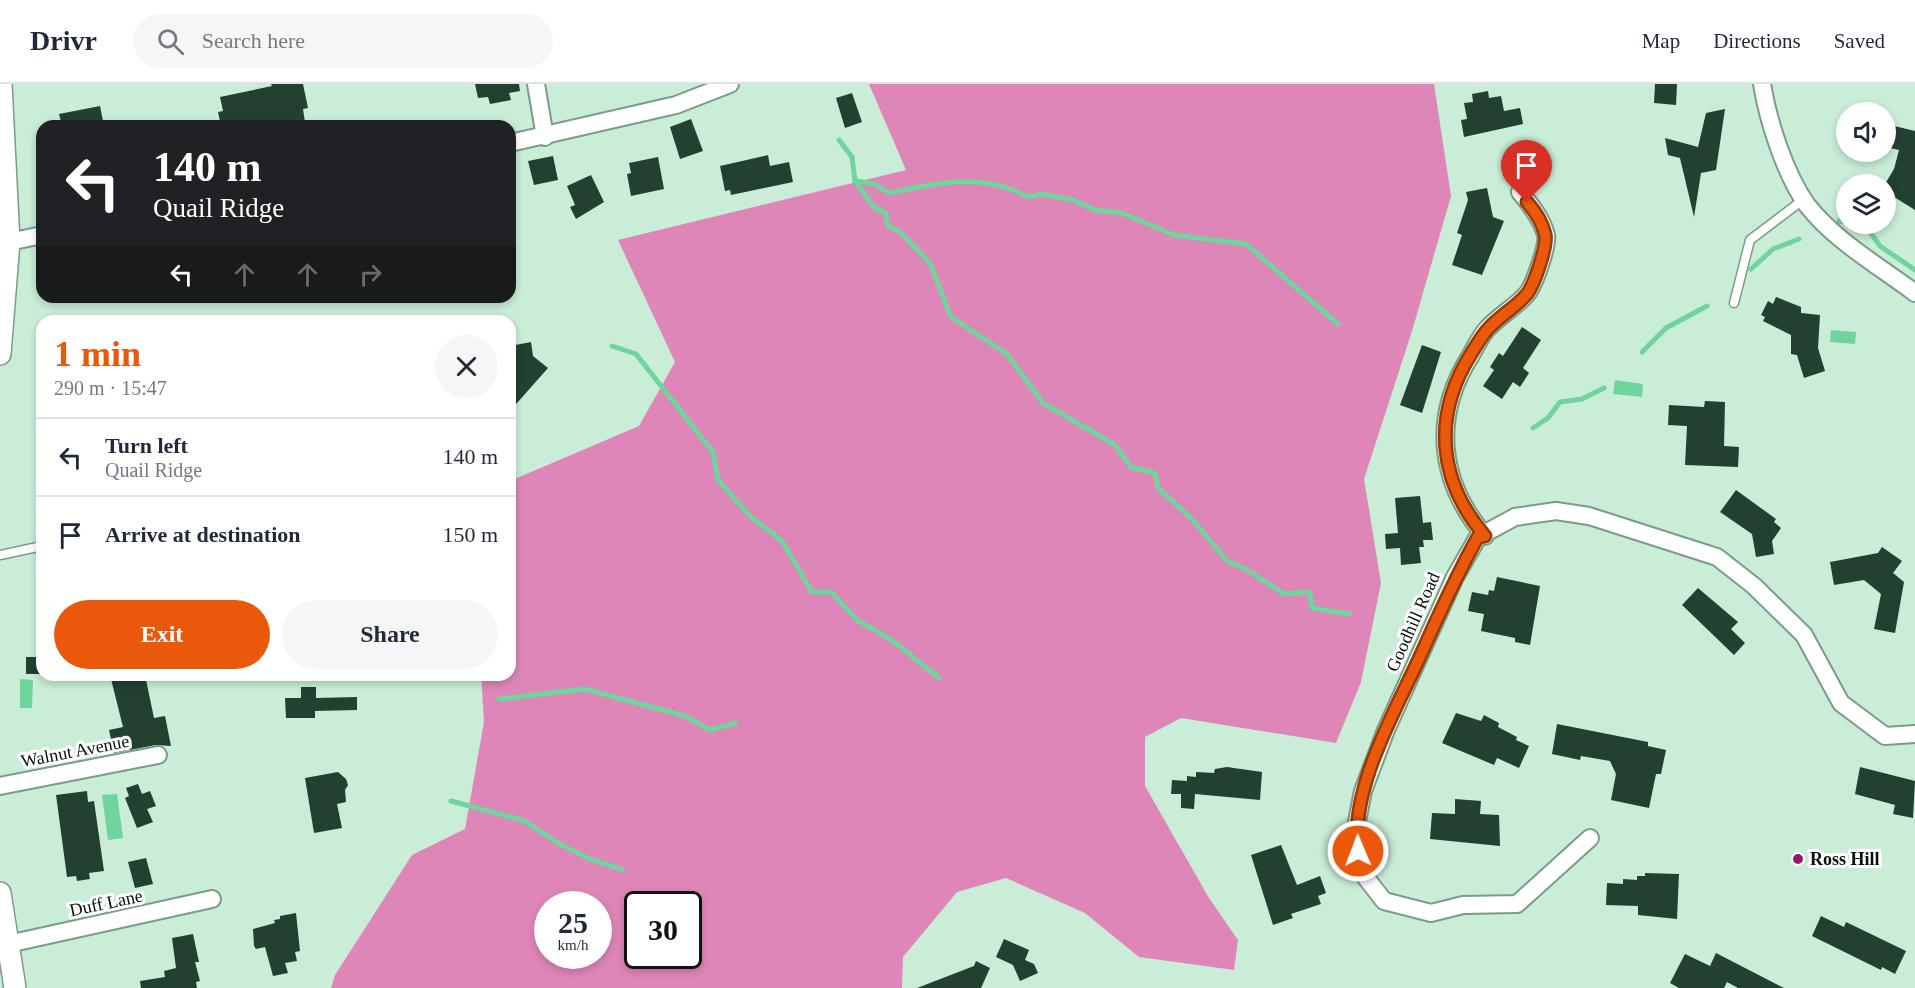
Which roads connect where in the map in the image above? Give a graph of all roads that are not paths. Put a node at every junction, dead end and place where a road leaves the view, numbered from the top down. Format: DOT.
graph roads {
  1 [pos="1,84"];
  2 [pos="536,84"];
  3 [pos="730,84"];
  4 [pos="1762,84"];
  5 [pos="545,137"];
  6 [pos="516,143"];
  7 [pos="1520,192"];
  8 [pos="1804,199"];
  9 [pos="36,236"];
  10 [pos="9,242"];
  11 [pos="1915,293"];
  12 [pos="1734,303"];
  13 [pos="0,354"];
  14 [pos="1485,536"];
  15 [pos="36,547"];
  16 [pos="0,555"];
  17 [pos="1915,734"];
  18 [pos="158,755"];
  19 [pos="0,786"];
  20 [pos="1590,838"];
  21 [pos="0,893"];
  22 [pos="212,899"];
  23 [pos="8,944"];
  24 [pos="15,988"];
  1 -- 10 [label="street"];
  2 -- 5 [label="street"];
  3 -- 5 [label="street"];
  4 -- 8 [label="street"];
  5 -- 6 [label="street"];
  7 -- 14 [label="street"];
  8 -- 11 [label="street"];
  8 -- 12 [label="lane"];
  9 -- 10 [label="street"];
  10 -- 13 [label="street"];
  14 -- 17 [label="street, Goodhill Road"];
  14 -- 20 [label="street, Goodhill Road"];
  15 -- 16 [label="lane"];
  18 -- 19 [label="street, Walnut Avenue"];
  21 -- 23 [label="street"];
  22 -- 23 [label="street, Duff Lane"];
  23 -- 24 [label="street"];
}
